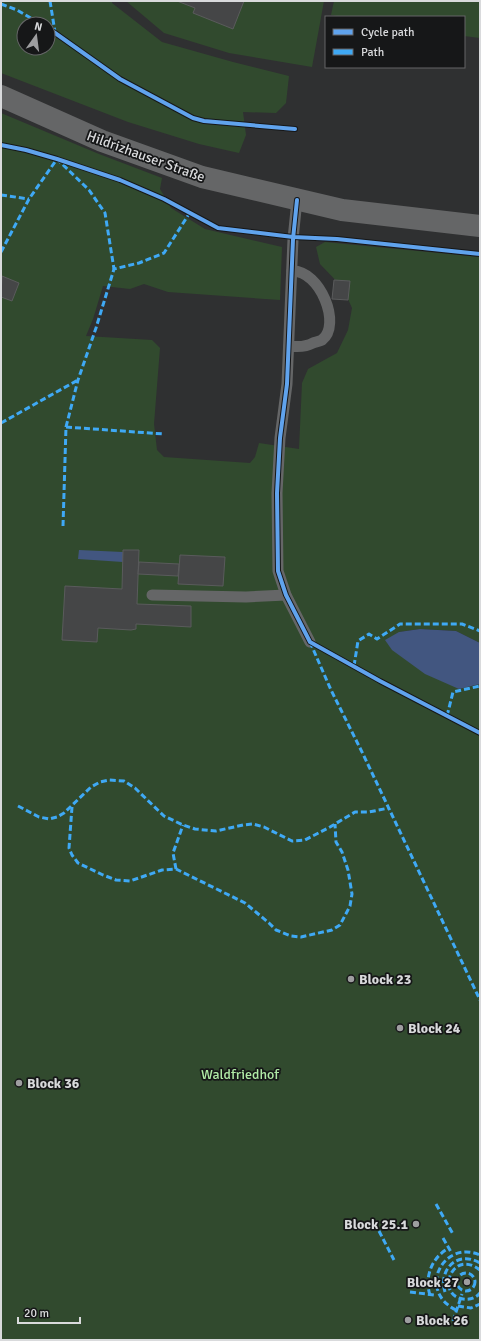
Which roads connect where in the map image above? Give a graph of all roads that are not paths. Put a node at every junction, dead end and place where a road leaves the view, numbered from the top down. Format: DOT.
graph roads {
  1 [pos="1,96"];
  2 [pos="297,200"];
  3 [pos="480,226"];
  4 [pos="292,271"];
  5 [pos="289,346"];
  6 [pos="152,595"];
  7 [pos="286,595"];
  8 [pos="310,642"];
  1 -- 2 [label="main road, Hildrizhauser Straße"];
  2 -- 3 [label="main road, Hildrizhauser Straße"];
  2 -- 4 [label="lane"];
  4 -- 5 [label="lane"];
  4 -- 5 [label="lane"];
  5 -- 7 [label="lane"];
  6 -- 7 [label="lane"];
  7 -- 8 [label="lane"];
}
